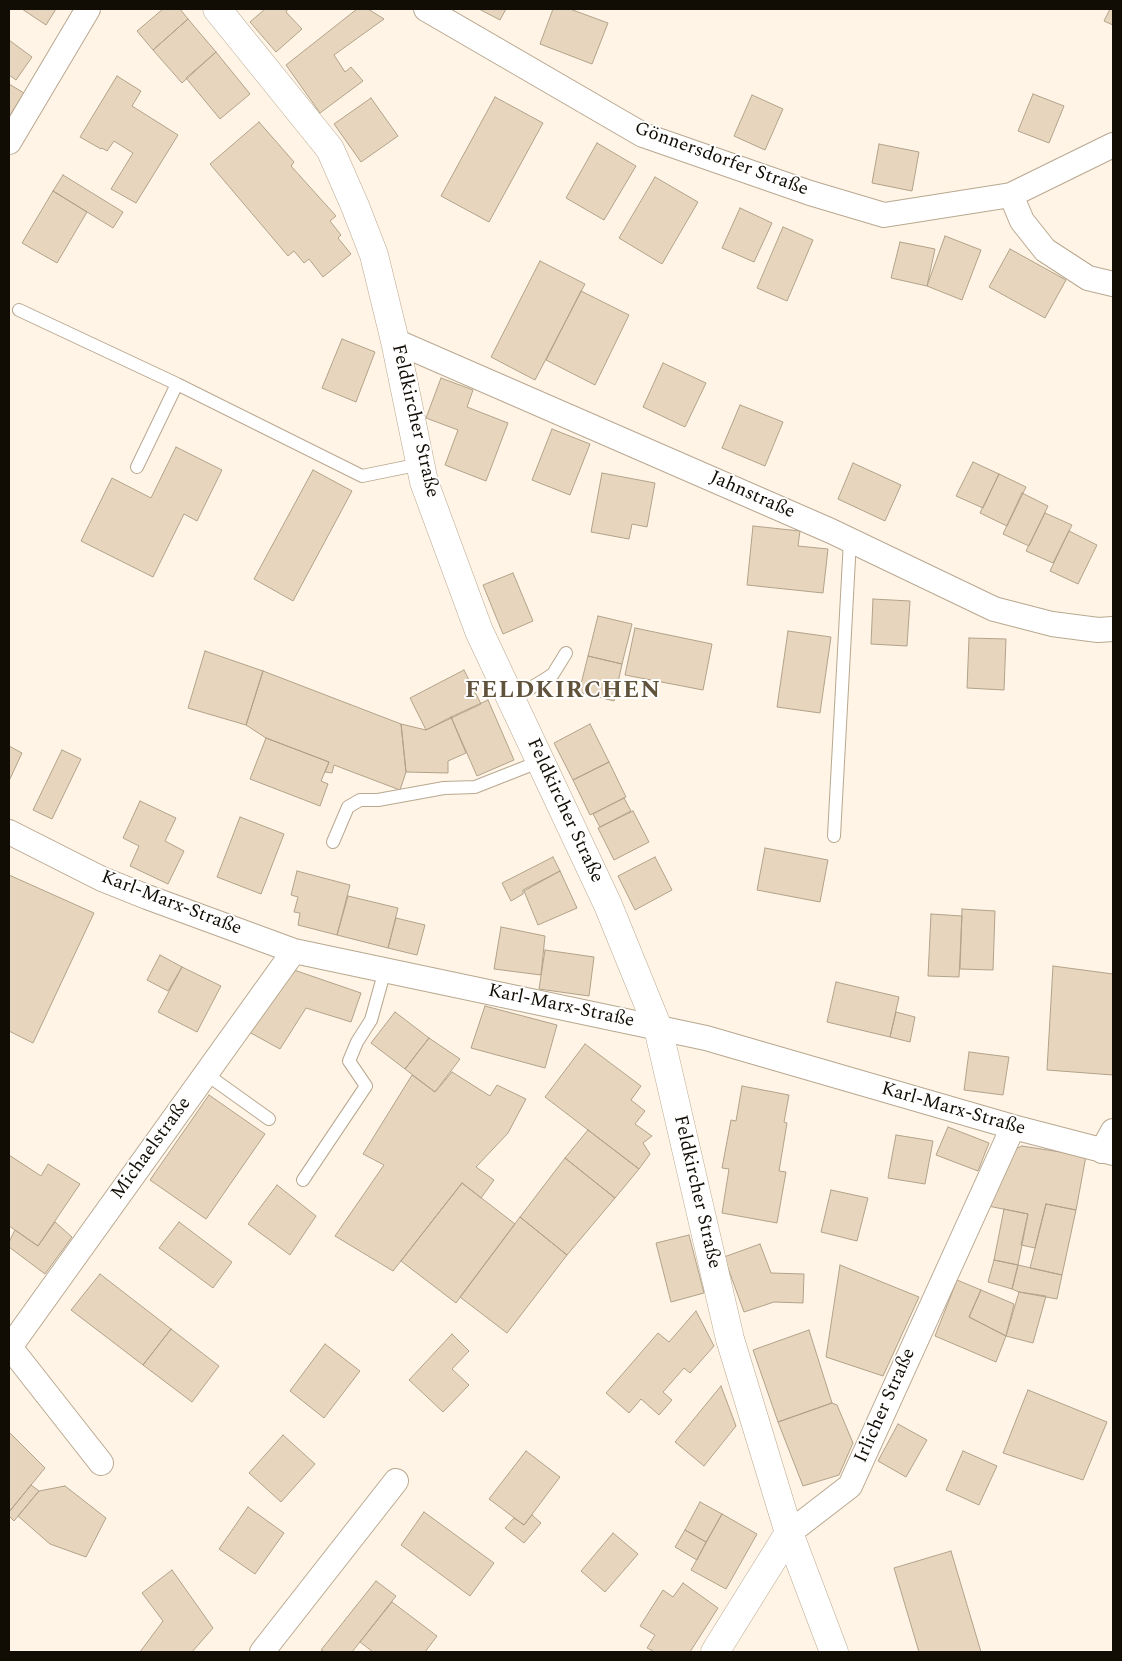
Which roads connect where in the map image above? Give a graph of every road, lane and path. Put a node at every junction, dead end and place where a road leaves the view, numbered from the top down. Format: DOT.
graph roads {
  1 [pos="88,9"];
  2 [pos="217,9"];
  3 [pos="426,9"];
  4 [pos="453,15"];
  5 [pos="9,142"];
  6 [pos="1113,145"];
  7 [pos="1011,195"];
  8 [pos="1113,284"];
  9 [pos="19,310"];
  10 [pos="395,341"];
  11 [pos="177,384"];
  12 [pos="421,464"];
  13 [pos="136,467"];
  14 [pos="850,540"];
  15 [pos="1113,629"];
  16 [pos="566,654"];
  17 [pos="512,699"];
  18 [pos="541,761"];
  19 [pos="9,832"];
  20 [pos="834,836"];
  21 [pos="333,842"];
  22 [pos="294,951"];
  23 [pos="385,970"];
  24 [pos="658,1028"];
  25 [pos="206,1074"];
  26 [pos="268,1119"];
  27 [pos="1013,1127"];
  28 [pos="1113,1130"];
  29 [pos="1108,1152"];
  30 [pos="303,1180"];
  31 [pos="9,1346"];
  32 [pos="101,1463"];
  33 [pos="396,1481"];
  34 [pos="788,1533"];
  35 [pos="262,1652"];
  36 [pos="715,1652"];
  37 [pos="834,1652"];
  1 -- 5 [label="street"];
  2 -- 10 [label="street, Feldkircher Straße"];
  3 -- 4 [label="street, Gönnersdorfer Straße"];
  4 -- 7 [label="street, Gönnersdorfer Straße"];
  6 -- 7 [label="street, Gönnersdorfer Straße"];
  7 -- 8 [label="street"];
  9 -- 11 [label="lane"];
  10 -- 12 [label="street, Feldkircher Straße"];
  10 -- 14 [label="street, Jahnstraße"];
  11 -- 12 [label="lane"];
  11 -- 13 [label="lane"];
  12 -- 17 [label="street, Feldkircher Straße"];
  14 -- 15 [label="street, Jahnstraße"];
  14 -- 20 [label="lane"];
  16 -- 17 [label="lane"];
  17 -- 18 [label="street, Feldkircher Straße"];
  18 -- 21 [label="lane"];
  18 -- 24 [label="street, Feldkircher Straße"];
  19 -- 22 [label="street, Karl-Marx-Straße"];
  22 -- 23 [label="street, Karl-Marx-Straße"];
  22 -- 25 [label="street, Michaelstraße"];
  23 -- 24 [label="street, Karl-Marx-Straße"];
  23 -- 30 [label="lane"];
  24 -- 27 [label="street, Karl-Marx-Straße"];
  24 -- 34 [label="street, Feldkircher Straße"];
  25 -- 26 [label="lane"];
  25 -- 31 [label="street, Michaelstraße"];
  27 -- 29 [label="street, Karl-Marx-Straße"];
  27 -- 34 [label="street, Irlicher Straße"];
  28 -- 29 [label="street, Karl-Marx-Straße"];
  31 -- 32 [label="street, Michaelstraße"];
  33 -- 35 [label="street"];
  34 -- 36 [label="street, Irlicher Straße"];
  34 -- 37 [label="street, Feldkircher Straße"];
}
